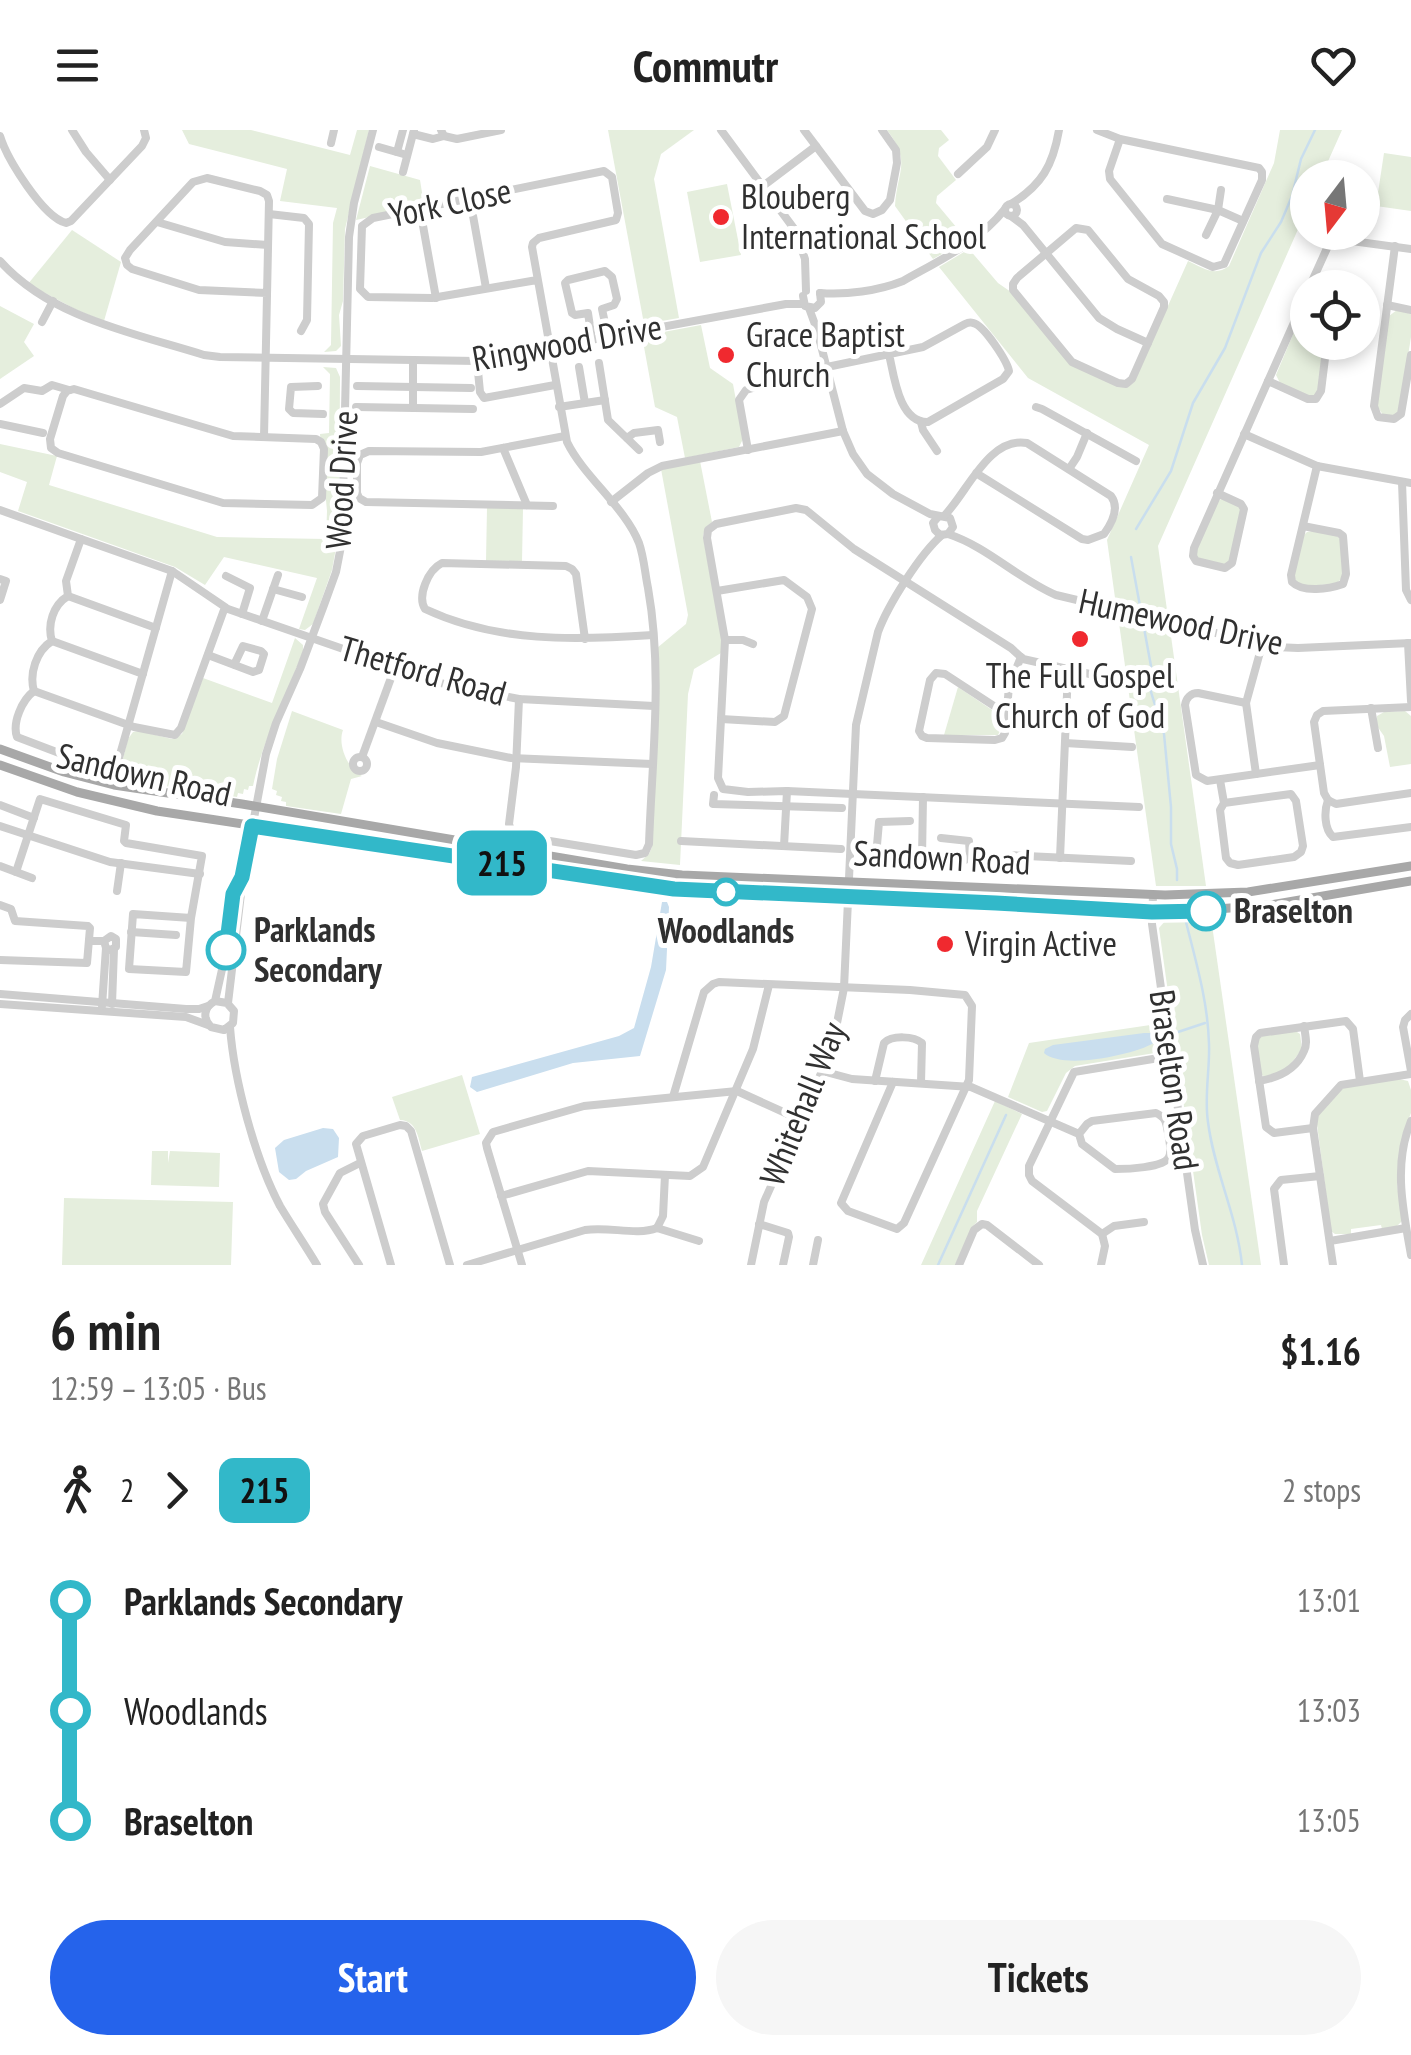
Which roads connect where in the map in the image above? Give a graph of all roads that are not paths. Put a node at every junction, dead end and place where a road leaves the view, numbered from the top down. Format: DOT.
graph roads {
  1 [pos="72,130"];
  2 [pos="144,130"];
  3 [pos="334,130"];
  4 [pos="373,130"];
  5 [pos="403,130"];
  6 [pos="501,130"];
  7 [pos="720,130"];
  8 [pos="804,130"];
  9 [pos="882,130"];
  10 [pos="982,130"];
  11 [pos="995,130"];
  12 [pos="1097,130"];
  13 [pos="413,132"];
  14 [pos="443,133"];
  15 [pos="1060,133"];
  16 [pos="0,136"];
  17 [pos="1120,139"];
  18 [pos="990,141"];
  19 [pos="331,143"];
  20 [pos="816,146"];
  21 [pos="378,147"];
  22 [pos="397,152"];
  23 [pos="408,154"];
  24 [pos="403,172"];
  25 [pos="958,174"];
  26 [pos="110,180"];
  27 [pos="763,186"];
  28 [pos="1221,190"];
  29 [pos="470,199"];
  30 [pos="1167,199"];
  31 [pos="420,209"];
  32 [pos="1218,210"];
  33 [pos="1012,211"];
  34 [pos="268,214"];
  35 [pos="1243,221"];
  36 [pos="157,222"];
  37 [pos="1206,235"];
  38 [pos="268,245"];
  39 [pos="1395,246"];
  40 [pos="1411,248"];
  41 [pos="1047,253"];
  42 [pos="0,261"];
  43 [pos="1317,270"];
  44 [pos="536,280"];
  45 [pos="486,288"];
  46 [pos="267,293"];
  47 [pos="436,298"];
  48 [pos="812,299"];
  49 [pos="53,301"];
  50 [pos="1387,306"];
  51 [pos="602,309"];
  52 [pos="1411,310"];
  53 [pos="588,313"];
  54 [pos="42,322"];
  55 [pos="1290,330"];
  56 [pos="302,331"];
  57 [pos="608,337"];
  58 [pos="592,340"];
  59 [pos="1148,343"];
  60 [pos="549,348"];
  61 [pos="889,354"];
  62 [pos="1411,355"];
  63 [pos="266,358"];
  64 [pos="347,360"];
  65 [pos="1325,360"];
  66 [pos="414,361"];
  67 [pos="476,361"];
  68 [pos="599,363"];
  69 [pos="579,367"];
  70 [pos="827,367"];
  71 [pos="1268,381"];
  72 [pos="556,385"];
  73 [pos="318,386"];
  74 [pos="357,386"];
  75 [pos="760,386"];
  76 [pos="413,387"];
  77 [pos="470,388"];
  78 [pos="69,390"];
  79 [pos="265,399"];
  80 [pos="289,400"];
  81 [pos="605,400"];
  82 [pos="585,403"];
  83 [pos="0,404"];
  84 [pos="560,406"];
  85 [pos="356,407"];
  86 [pos="413,408"];
  87 [pos="1036,408"];
  88 [pos="473,409"];
  89 [pos="323,414"];
  90 [pos="921,422"];
  91 [pos="0,424"];
  92 [pos="842,430"];
  93 [pos="43,433"];
  94 [pos="1087,434"];
  95 [pos="1244,434"];
  96 [pos="565,436"];
  97 [pos="264,437"];
  98 [pos="627,438"];
  99 [pos="660,442"];
  100 [pos="503,448"];
  101 [pos="639,450"];
  102 [pos="748,450"];
  103 [pos="938,451"];
  104 [pos="1136,461"];
  105 [pos="1317,466"];
  106 [pos="1068,469"];
  107 [pos="976,473"];
  108 [pos="1406,483"];
  109 [pos="1218,493"];
  110 [pos="610,502"];
  111 [pos="527,506"];
  112 [pos="553,506"];
  113 [pos="0,510"];
  114 [pos="943,525"];
  115 [pos="1303,526"];
  116 [pos="81,538"];
  117 [pos="172,571"];
  118 [pos="278,575"];
  119 [pos="226,576"];
  120 [pos="0,579"];
  121 [pos="906,582"];
  122 [pos="273,589"];
  123 [pos="718,591"];
  124 [pos="68,596"];
  125 [pos="302,597"];
  126 [pos="0,600"];
  127 [pos="1411,600"];
  128 [pos="225,607"];
  129 [pos="242,614"];
  130 [pos="262,621"];
  131 [pos="156,628"];
  132 [pos="653,635"];
  133 [pos="312,638"];
  134 [pos="585,639"];
  135 [pos="725,640"];
  136 [pos="52,641"];
  137 [pos="1410,643"];
  138 [pos="753,644"];
  139 [pos="1262,645"];
  140 [pos="208,656"];
  141 [pos="1021,658"];
  142 [pos="234,665"];
  143 [pos="395,667"];
  144 [pos="1068,671"];
  145 [pos="143,674"];
  146 [pos="1121,682"];
  147 [pos="34,691"];
  148 [pos="519,699"];
  149 [pos="1246,703"];
  150 [pos="1411,704"];
  151 [pos="654,706"];
  152 [pos="1371,708"];
  153 [pos="1006,709"];
  154 [pos="721,719"];
  155 [pos="376,722"];
  156 [pos="130,725"];
  157 [pos="1065,743"];
  158 [pos="1132,747"];
  159 [pos="1378,748"];
  160 [pos="0,749"];
  161 [pos="362,757"];
  162 [pos="516,758"];
  163 [pos="652,764"];
  164 [pos="1320,765"];
  165 [pos="0,766"];
  166 [pos="1256,774"];
  167 [pos="1220,780"];
  168 [pos="786,791"];
  169 [pos="1411,793"];
  170 [pos="852,794"];
  171 [pos="714,795"];
  172 [pos="923,797"];
  173 [pos="1328,800"];
  174 [pos="1062,803"];
  175 [pos="1224,803"];
  176 [pos="0,805"];
  177 [pos="256,806"];
  178 [pos="786,806"];
  179 [pos="1139,806"];
  180 [pos="842,808"];
  181 [pos="34,818"];
  182 [pos="910,821"];
  183 [pos="0,826"];
  184 [pos="252,826"];
  185 [pos="1411,827"];
  186 [pos="28,836"];
  187 [pos="941,838"];
  188 [pos="681,841"];
  189 [pos="784,846"];
  190 [pos="841,849"];
  191 [pos="1008,855"];
  192 [pos="922,858"];
  193 [pos="1060,858"];
  194 [pos="1131,861"];
  195 [pos="121,863"];
  196 [pos="0,866"];
  197 [pos="1411,866"];
  198 [pos="16,872"];
  199 [pos="200,874"];
  200 [pos="242,877"];
  201 [pos="32,878"];
  202 [pos="847,881"];
  203 [pos="1411,881"];
  204 [pos="116,891"];
  205 [pos="1153,895"];
  206 [pos="846,898"];
  207 [pos="0,904"];
  208 [pos="1152,912"];
  209 [pos="191,918"];
  210 [pos="131,932"];
  211 [pos="176,935"];
  212 [pos="89,941"];
  213 [pos="110,945"];
  214 [pos="130,945"];
  215 [pos="0,960"];
  216 [pos="769,985"];
  217 [pos="844,988"];
  218 [pos="0,994"];
  219 [pos="228,1003"];
  220 [pos="0,1004"];
  221 [pos="212,1004"];
  222 [pos="107,1007"];
  223 [pos="1411,1014"];
  224 [pos="230,1026"];
  225 [pos="1304,1026"];
  226 [pos="214,1028"];
  227 [pos="232,1048"];
  228 [pos="1171,1056"];
  229 [pos="822,1071"];
  230 [pos="1411,1073"];
  231 [pos="875,1081"];
  232 [pos="1258,1081"];
  233 [pos="1360,1081"];
  234 [pos="893,1082"];
  235 [pos="922,1084"];
  236 [pos="966,1086"];
  237 [pos="737,1091"];
  238 [pos="673,1097"];
  239 [pos="801,1120"];
  240 [pos="1050,1121"];
  241 [pos="1411,1121"];
  242 [pos="1313,1128"];
  243 [pos="1079,1134"];
  244 [pos="360,1163"];
  245 [pos="665,1175"];
  246 [pos="1320,1176"];
  247 [pos="502,1196"];
  248 [pos="1144,1222"];
  249 [pos="759,1224"];
  250 [pos="658,1228"];
  251 [pos="1406,1228"];
  252 [pos="1102,1234"];
  253 [pos="818,1240"];
  254 [pos="699,1241"];
  255 [pos="1330,1241"];
  256 [pos="518,1251"];
  257 [pos="1411,1255"];
  258 [pos="317,1265"];
  259 [pos="359,1265"];
  260 [pos="391,1265"];
  261 [pos="450,1265"];
  262 [pos="467,1265"];
  263 [pos="522,1265"];
  264 [pos="751,1265"];
  265 [pos="783,1265"];
  266 [pos="812,1265"];
  267 [pos="959,1265"];
  268 [pos="1039,1265"];
  269 [pos="1101,1265"];
  270 [pos="1202,1265"];
  271 [pos="1284,1265"];
  272 [pos="1332,1265"];
  1 -- 26 [label="street"];
  2 -- 26 [label="street"];
  3 -- 19 [label="street"];
  4 -- 64 [label="street, Wood Drive"];
  5 -- 22 [label="street"];
  6 -- 14 [label="street"];
  7 -- 27 [label="street, Humewood Drive"];
  8 -- 20 [label="street"];
  9 -- 20 [label="street"];
  10 -- 18 [label="street"];
  11 -- 18 [label="street"];
  12 -- 17 [label="street"];
  13 -- 14 [label="street"];
  13 -- 23 [label="street"];
  15 -- 33 [label="street"];
  16 -- 26 [label="street"];
  17 -- 35 [label="street"];
  17 -- 35 [label="street"];
  18 -- 25 [label="street"];
  20 -- 27 [label="street"];
  21 -- 22 [label="street"];
  22 -- 23 [label="street"];
  23 -- 24 [label="street"];
  27 -- 48 [label="street, Humewood Drive"];
  28 -- 32 [label="street"];
  29 -- 31 [label="street, York Close"];
  29 -- 44 [label="street, York Close"];
  29 -- 45 [label="street"];
  30 -- 32 [label="street"];
  31 -- 47 [label="street"];
  31 -- 47 [label="street, York Close"];
  32 -- 35 [label="street"];
  32 -- 37 [label="street"];
  33 -- 41 [label="street"];
  33 -- 48 [label="street, Ringwood Drive"];
  34 -- 36 [label="street"];
  34 -- 38 [label="street"];
  34 -- 56 [label="street"];
  36 -- 38 [label="street"];
  36 -- 46 [label="street"];
  38 -- 46 [label="street"];
  39 -- 40 [label="street"];
  39 -- 43 [label="street"];
  39 -- 50 [label="street"];
  41 -- 59 [label="street"];
  41 -- 59 [label="street"];
  41 -- 59 [label="street"];
  42 -- 49 [label="street, Ringwood Drive"];
  44 -- 45 [label="street, York Close"];
  44 -- 60 [label="street, York Close"];
  45 -- 47 [label="street, York Close"];
  46 -- 63 [label="street"];
  48 -- 57 [label="street, Ringwood Drive"];
  48 -- 70 [label="street, Humewood Drive"];
  49 -- 54 [label="street"];
  49 -- 63 [label="street, Ringwood Drive"];
  50 -- 52 [label="street"];
  50 -- 62 [label="street"];
  51 -- 53 [label="street"];
  51 -- 53 [label="street"];
  51 -- 57 [label="street"];
  53 -- 58 [label="street"];
  55 -- 71 [label="street"];
  57 -- 58 [label="street, Ringwood Drive"];
  58 -- 60 [label="street, Ringwood Drive"];
  60 -- 67 [label="street, Ringwood Drive"];
  60 -- 72 [label="street, York Close"];
  61 -- 70 [label="street"];
  61 -- 90 [label="street"];
  61 -- 90 [label="street"];
  63 -- 64 [label="street, Ringwood Drive"];
  63 -- 79 [label="street"];
  64 -- 66 [label="street, Ringwood Drive"];
  64 -- 133 [label="street, Wood Drive"];
  65 -- 71 [label="street"];
  66 -- 67 [label="street, Ringwood Drive"];
  66 -- 76 [label="street"];
  67 -- 72 [label="street"];
  68 -- 81 [label="street"];
  69 -- 82 [label="street"];
  70 -- 92 [label="street, Humewood Drive"];
  71 -- 95 [label="street"];
  72 -- 84 [label="street, York Close"];
  73 -- 80 [label="street"];
  74 -- 76 [label="street"];
  75 -- 102 [label="street"];
  76 -- 77 [label="street"];
  76 -- 86 [label="street"];
  78 -- 83 [label="street"];
  78 -- 97 [label="street"];
  78 -- 97 [label="street"];
  79 -- 80 [label="street"];
  79 -- 97 [label="street"];
  80 -- 89 [label="street"];
  81 -- 82 [label="street"];
  81 -- 98 [label="street"];
  82 -- 84 [label="street"];
  84 -- 96 [label="street, York Close"];
  85 -- 86 [label="street"];
  86 -- 88 [label="street"];
  87 -- 94 [label="street"];
  90 -- 103 [label="street"];
  91 -- 93 [label="street"];
  92 -- 102 [label="street"];
  92 -- 114 [label="street, Humewood Drive"];
  94 -- 104 [label="street"];
  94 -- 106 [label="street"];
  95 -- 105 [label="street"];
  95 -- 109 [label="street"];
  96 -- 100 [label="street"];
  96 -- 110 [label="street"];
  98 -- 99 [label="street"];
  98 -- 101 [label="street"];
  100 -- 111 [label="street"];
  100 -- 111 [label="street"];
  102 -- 110 [label="street"];
  105 -- 108 [label="street"];
  105 -- 115 [label="street"];
  106 -- 107 [label="street"];
  106 -- 107 [label="street"];
  107 -- 114 [label="street"];
  108 -- 127 [label="street"];
  109 -- 109 [label="street"];
  110 -- 132 [label="street"];
  111 -- 112 [label="street"];
  113 -- 116 [label="street, Thetford Road"];
  114 -- 121 [label="street, Whitehall Way"];
  114 -- 139 [label="street, Humewood Drive"];
  115 -- 115 [label="street"];
  116 -- 117 [label="street, Thetford Road"];
  116 -- 124 [label="street"];
  117 -- 128 [label="street, Thetford Road"];
  117 -- 131 [label="street"];
  118 -- 122 [label="street"];
  119 -- 129 [label="street"];
  120 -- 126 [label="street"];
  121 -- 123 [label="street"];
  121 -- 141 [label="street"];
  121 -- 170 [label="street, Whitehall Way"];
  122 -- 125 [label="street"];
  122 -- 130 [label="street"];
  123 -- 135 [label="street"];
  123 -- 154 [label="street"];
  124 -- 131 [label="street"];
  124 -- 136 [label="street"];
  128 -- 129 [label="street, Thetford Road"];
  128 -- 140 [label="street"];
  129 -- 130 [label="street, Thetford Road"];
  130 -- 133 [label="street, Thetford Road"];
  131 -- 145 [label="street"];
  132 -- 134 [label="street"];
  132 -- 151 [label="street"];
  133 -- 143 [label="street, Thetford Road"];
  133 -- 177 [label="street, Wood Drive"];
  134 -- 134 [label="street"];
  135 -- 138 [label="street"];
  135 -- 154 [label="street"];
  136 -- 145 [label="street"];
  136 -- 147 [label="street"];
  137 -- 139 [label="street, Humewood Drive"];
  137 -- 150 [label="street"];
  139 -- 149 [label="street"];
  140 -- 142 [label="street"];
  140 -- 156 [label="street"];
  141 -- 144 [label="street"];
  141 -- 153 [label="street"];
  143 -- 148 [label="street, Thetford Road"];
  143 -- 155 [label="street"];
  144 -- 146 [label="street"];
  144 -- 157 [label="street"];
  145 -- 156 [label="street"];
  147 -- 156 [label="street"];
  147 -- 156 [label="street"];
  148 -- 151 [label="street, Thetford Road"];
  148 -- 162 [label="street"];
  149 -- 166 [label="street"];
  149 -- 167 [label="street"];
  150 -- 152 [label="street"];
  151 -- 163 [label="street"];
  152 -- 159 [label="street"];
  152 -- 164 [label="street"];
  153 -- 153 [label="street"];
  154 -- 168 [label="street"];
  155 -- 161 [label="street"];
  155 -- 162 [label="street"];
  157 -- 158 [label="street"];
  157 -- 174 [label="street"];
  160 -- 177 [label="main road, Sandown Road"];
  162 -- 163 [label="street"];
  162 -- 163 [label="street"];
  164 -- 166 [label="street"];
  164 -- 173 [label="street"];
  165 -- 184 [label="main road, Sandown Road"];
  166 -- 167 [label="street"];
  167 -- 175 [label="street"];
  168 -- 170 [label="street"];
  168 -- 178 [label="street"];
  169 -- 173 [label="street"];
  170 -- 172 [label="street"];
  170 -- 202 [label="street, Whitehall Way"];
  171 -- 178 [label="street"];
  172 -- 174 [label="street"];
  172 -- 192 [label="street"];
  173 -- 185 [label="street"];
  174 -- 179 [label="street"];
  174 -- 193 [label="street"];
  175 -- 175 [label="street"];
  176 -- 181 [label="street"];
  177 -- 184 [label="street, Wood Drive"];
  177 -- 202 [label="main road, Sandown Road"];
  178 -- 180 [label="street"];
  178 -- 189 [label="street"];
  181 -- 186 [label="street"];
  181 -- 199 [label="street"];
  182 -- 192 [label="street"];
  183 -- 186 [label="street"];
  184 -- 200 [label="street, Wood Drive"];
  184 -- 206 [label="main road, Sandown Road"];
  186 -- 195 [label="street"];
  186 -- 198 [label="street"];
  187 -- 192 [label="street"];
  188 -- 189 [label="street"];
  189 -- 190 [label="street"];
  191 -- 193 [label="street"];
  193 -- 194 [label="street"];
  195 -- 199 [label="street"];
  195 -- 204 [label="street"];
  196 -- 198 [label="street"];
  197 -- 205 [label="main road, Sandown Road"];
  198 -- 201 [label="street"];
  199 -- 209 [label="street"];
  200 -- 219 [label="street, Wood Drive"];
  200 -- 221 [label="street, Wood Drive"];
  202 -- 205 [label="main road, Sandown Road"];
  202 -- 206 [label="street, Whitehall Way"];
  203 -- 208 [label="main road, Sandown Road"];
  205 -- 208 [label="street, Braselton Road"];
  206 -- 208 [label="main road, Sandown Road"];
  206 -- 217 [label="street, Whitehall Way"];
  207 -- 212 [label="street"];
  208 -- 228 [label="street, Braselton Road"];
  209 -- 210 [label="street"];
  209 -- 214 [label="street"];
  210 -- 211 [label="street"];
  210 -- 214 [label="street"];
  212 -- 213 [label="street"];
  212 -- 215 [label="street"];
  213 -- 214 [label="street"];
  213 -- 222 [label="street"];
  216 -- 217 [label="street"];
  216 -- 237 [label="street"];
  216 -- 238 [label="street"];
  217 -- 229 [label="street, Whitehall Way"];
  217 -- 236 [label="street"];
  218 -- 222 [label="street"];
  219 -- 221 [label="street"];
  219 -- 224 [label="street"];
  220 -- 222 [label="street"];
  221 -- 222 [label="street"];
  221 -- 226 [label="street"];
  222 -- 226 [label="street"];
  223 -- 230 [label="street"];
  224 -- 226 [label="street"];
  224 -- 227 [label="street"];
  225 -- 232 [label="street"];
  225 -- 232 [label="street"];
  225 -- 233 [label="street"];
  226 -- 227 [label="street"];
  227 -- 258 [label="street"];
  228 -- 240 [label="street"];
  228 -- 270 [label="street, Braselton Road"];
  229 -- 231 [label="street"];
  229 -- 239 [label="street, Whitehall Way"];
  230 -- 233 [label="street"];
  231 -- 234 [label="street"];
  231 -- 235 [label="street"];
  232 -- 242 [label="street"];
  233 -- 242 [label="street"];
  234 -- 235 [label="street"];
  234 -- 236 [label="street"];
  235 -- 236 [label="street"];
  236 -- 240 [label="street"];
  237 -- 238 [label="street"];
  237 -- 239 [label="street"];
  237 -- 245 [label="street"];
  238 -- 247 [label="street"];
  239 -- 249 [label="street, Whitehall Way"];
  240 -- 243 [label="street"];
  240 -- 252 [label="street"];
  241 -- 251 [label="street"];
  242 -- 246 [label="street"];
  243 -- 243 [label="street"];
  244 -- 259 [label="street"];
  244 -- 260 [label="street"];
  244 -- 261 [label="street"];
  245 -- 247 [label="street"];
  245 -- 250 [label="street"];
  246 -- 255 [label="street"];
  246 -- 271 [label="street"];
  247 -- 256 [label="street"];
  248 -- 252 [label="street"];
  249 -- 264 [label="street, Whitehall Way"];
  249 -- 265 [label="street"];
  250 -- 254 [label="street"];
  250 -- 256 [label="street"];
  251 -- 255 [label="street"];
  251 -- 257 [label="street"];
  252 -- 269 [label="street"];
  253 -- 266 [label="street"];
  255 -- 272 [label="street"];
  256 -- 262 [label="street"];
  256 -- 263 [label="street"];
  267 -- 268 [label="street"];
}
